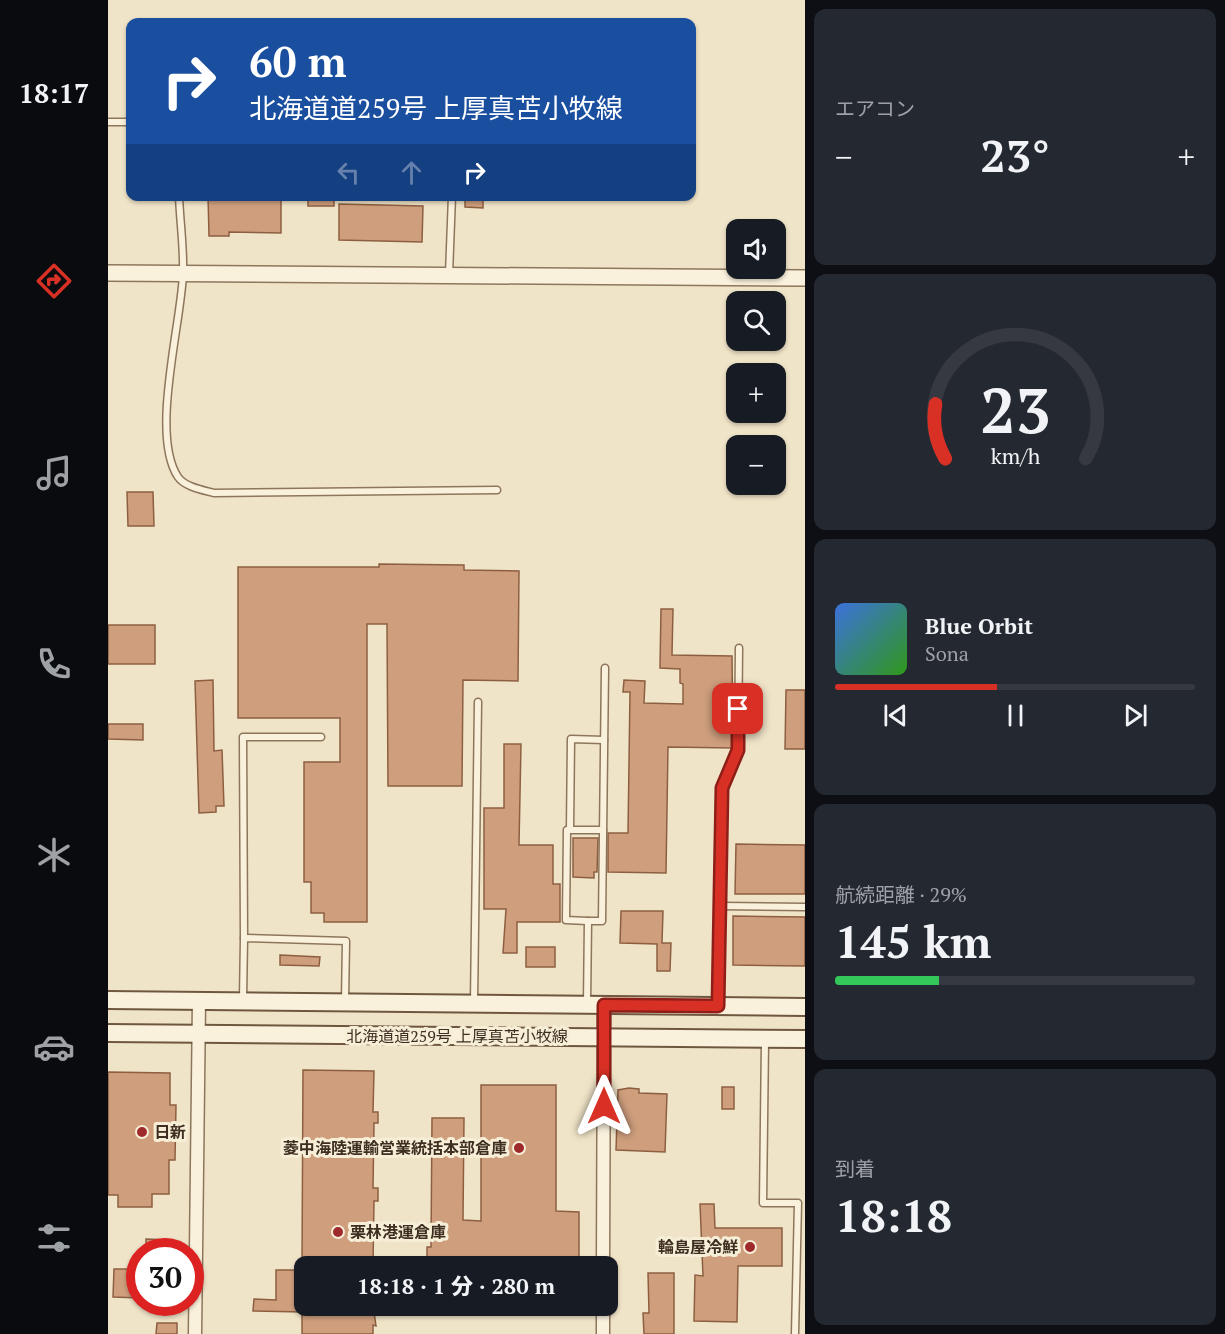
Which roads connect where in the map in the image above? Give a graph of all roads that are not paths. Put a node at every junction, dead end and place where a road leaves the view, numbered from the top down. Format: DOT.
graph roads {
  1 [pos="108,122"];
  2 [pos="126,122"];
  3 [pos="179,201"];
  4 [pos="452,201"];
  5 [pos="108,273"];
  6 [pos="183,274"];
  7 [pos="449,275"];
  8 [pos="805,278"];
  9 [pos="497,490"];
  10 [pos="739,648"];
  11 [pos="605,668"];
  12 [pos="478,702"];
  13 [pos="321,737"];
  14 [pos="604,740"];
  15 [pos="570,830"];
  16 [pos="603,830"];
  17 [pos="720,906"];
  18 [pos="805,907"];
  19 [pos="588,921"];
  20 [pos="244,938"];
  21 [pos="108,1000"];
  22 [pos="199,1001"];
  23 [pos="243,1002"];
  24 [pos="345,1003"];
  25 [pos="474,1004"];
  26 [pos="587,1005"];
  27 [pos="604,1005"];
  28 [pos="718,1006"];
  29 [pos="805,1007"];
  30 [pos="108,1033"];
  31 [pos="199,1034"];
  32 [pos="604,1037"];
  33 [pos="765,1039"];
  34 [pos="805,1039"];
  35 [pos="603,1256"];
  36 [pos="603,1316"];
  37 [pos="195,1334"];
  38 [pos="603,1334"];
  39 [pos="795,1334"];
  1 -- 2 [label="lane"];
  3 -- 6 [label="lane"];
  4 -- 7 [label="lane"];
  5 -- 6 [label="street"];
  6 -- 7 [label="street"];
  6 -- 9 [label="lane"];
  7 -- 8 [label="street"];
  10 -- 17 [label="lane"];
  11 -- 14 [label="lane"];
  12 -- 25 [label="lane"];
  13 -- 20 [label="lane"];
  14 -- 15 [label="lane"];
  14 -- 16 [label="lane"];
  15 -- 16 [label="lane"];
  15 -- 19 [label="lane"];
  16 -- 19 [label="lane"];
  17 -- 18 [label="lane"];
  17 -- 28 [label="lane"];
  19 -- 26 [label="lane"];
  20 -- 23 [label="lane"];
  20 -- 24 [label="lane"];
  21 -- 22 [label="main road, 北海道道259号 上厚真苫小牧線"];
  22 -- 23 [label="main road, 北海道道259号 上厚真苫小牧線"];
  22 -- 31 [label="street"];
  23 -- 24 [label="main road, 北海道道259号 上厚真苫小牧線"];
  24 -- 25 [label="main road, 北海道道259号 上厚真苫小牧線"];
  25 -- 26 [label="main road, 北海道道259号 上厚真苫小牧線"];
  26 -- 27 [label="main road, 北海道道259号 上厚真苫小牧線"];
  27 -- 28 [label="main road, 北海道道259号 上厚真苫小牧線"];
  27 -- 32 [label="street"];
  28 -- 29 [label="main road, 北海道道259号 上厚真苫小牧線"];
  30 -- 31 [label="main road, 北海道道259号 上厚真苫小牧線"];
  31 -- 32 [label="main road, 北海道道259号 上厚真苫小牧線"];
  31 -- 37 [label="street"];
  32 -- 33 [label="main road, 北海道道259号 上厚真苫小牧線"];
  32 -- 35 [label="street"];
  33 -- 34 [label="main road, 北海道道259号 上厚真苫小牧線"];
  33 -- 39 [label="lane"];
  36 -- 38 [label="street"];
}
